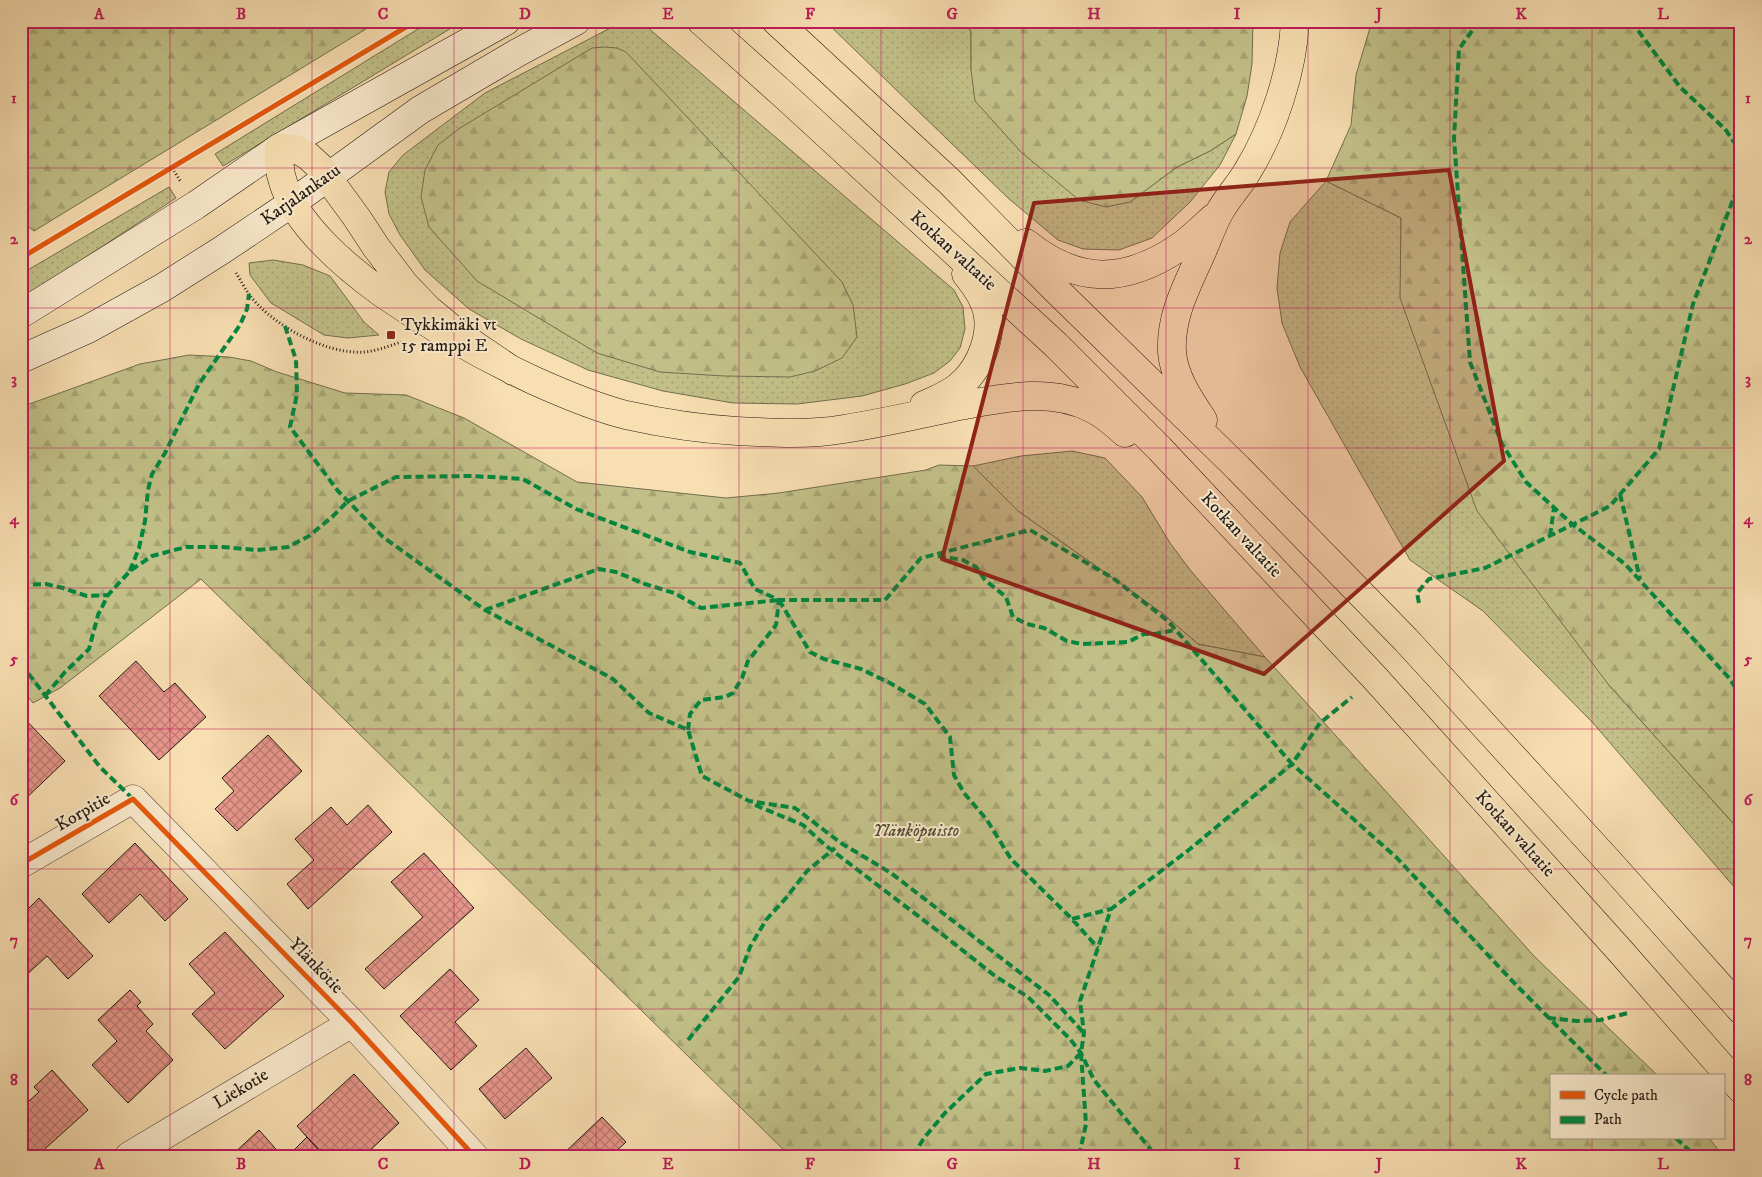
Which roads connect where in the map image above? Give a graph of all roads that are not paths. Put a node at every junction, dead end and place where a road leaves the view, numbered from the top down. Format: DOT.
graph roads {
  1 [pos="576,21"];
  2 [pos="701,21"];
  3 [pos="776,21"];
  4 [pos="1295,21"];
  5 [pos="503,23"];
  6 [pos="279,148"];
  7 [pos="327,177"];
  8 [pos="949,181"];
  9 [pos="292,203"];
  10 [pos="1220,212"];
  11 [pos="932,232"];
  12 [pos="21,314"];
  13 [pos="21,359"];
  14 [pos="513,371"];
  15 [pos="890,420"];
  16 [pos="1238,468"];
  17 [pos="1233,526"];
  18 [pos="133,799"];
  19 [pos="21,864"];
  20 [pos="1741,1010"];
  21 [pos="352,1023"];
  22 [pos="1741,1089"];
  23 [pos="129,1156"];
  24 [pos="474,1156"];
  1 -- 7 [label="main road, Karjalankatu"];
  2 -- 11 [label="highway, Kotkan valtatie"];
  3 -- 8 [label="highway"];
  4 -- 10 [label="highway"];
  5 -- 6 [label="main road"];
  6 -- 7 [label="highway"];
  6 -- 9 [label="highway"];
  6 -- 12 [label="main road"];
  7 -- 9 [label="main road, Karjalankatu"];
  7 -- 14 [label="highway"];
  8 -- 10 [label="highway"];
  8 -- 16 [label="highway"];
  9 -- 13 [label="main road, Karjalankatu"];
  9 -- 14 [label="highway"];
  10 -- 16 [label="highway"];
  11 -- 15 [label="highway"];
  11 -- 17 [label="highway, Kotkan valtatie"];
  14 -- 15 [label="highway"];
  15 -- 17 [label="highway"];
  16 -- 20 [label="highway"];
  17 -- 22 [label="highway, Kotkan valtatie"];
  18 -- 19 [label="main road, Korpitie"];
  18 -- 21 [label="main road, Ylänkötie"];
  21 -- 23 [label="main road, Liekotie"];
  21 -- 24 [label="main road, Ylänkötie"];
}
